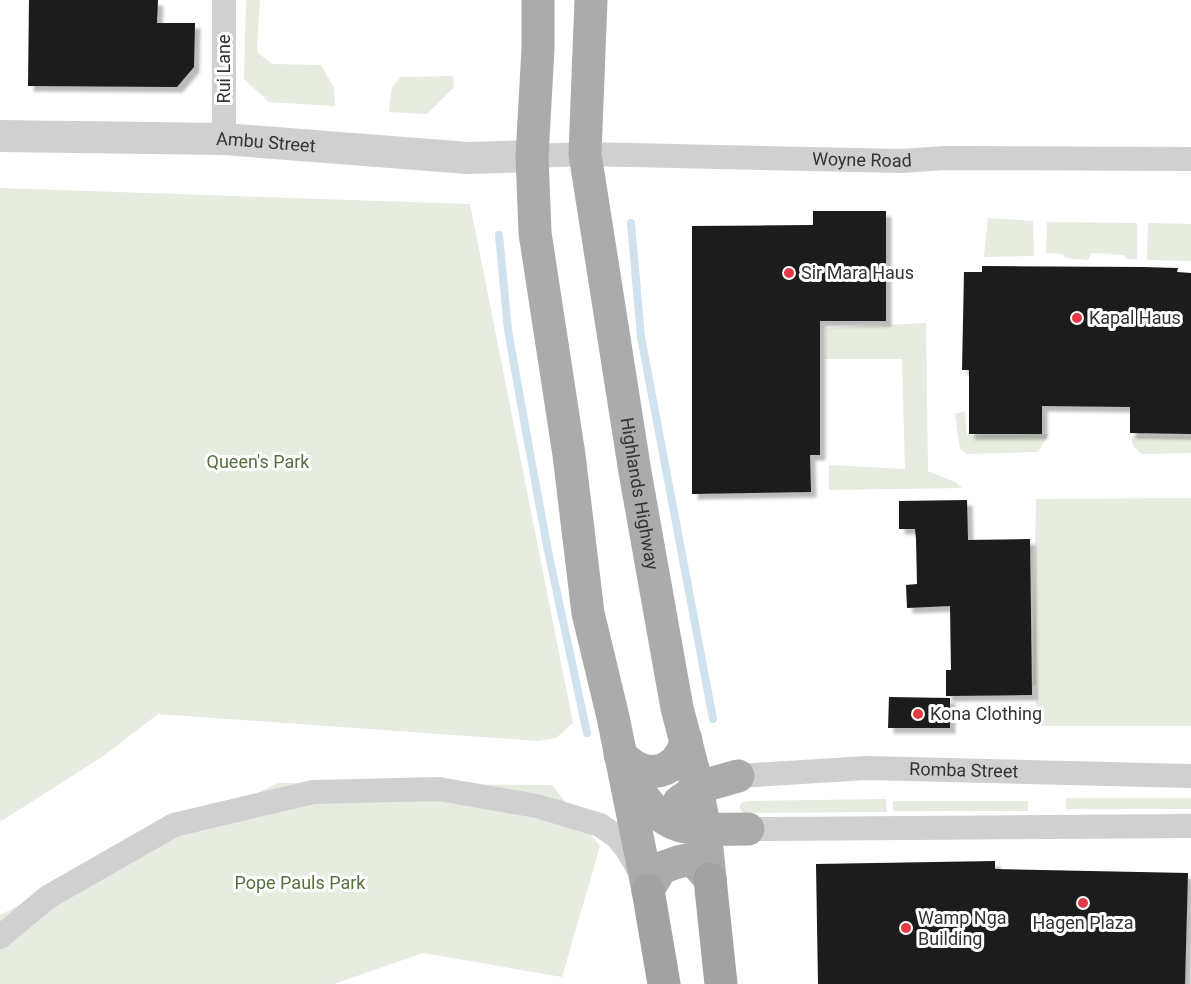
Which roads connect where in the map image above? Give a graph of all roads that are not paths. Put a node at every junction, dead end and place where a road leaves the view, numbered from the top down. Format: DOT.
graph roads {
  1 [pos="224,0"];
  2 [pos="538,0"];
  3 [pos="591,0"];
  4 [pos="0,136"];
  5 [pos="224,139"];
  6 [pos="585,154"];
  7 [pos="532,156"];
  8 [pos="1191,159"];
  9 [pos="686,740"];
  10 [pos="620,755"];
  11 [pos="738,776"];
  12 [pos="1191,776"];
  13 [pos="697,789"];
  14 [pos="664,818"];
  15 [pos="600,825"];
  16 [pos="1191,826"];
  17 [pos="705,829"];
  18 [pos="748,829"];
  19 [pos="710,879"];
  20 [pos="648,890"];
  21 [pos="0,937"];
  22 [pos="664,984"];
  23 [pos="721,984"];
  1 -- 5 [label="street, Rui Lane"];
  2 -- 7 [label="main road"];
  3 -- 6 [label="main road, Highlands Highway"];
  4 -- 5 [label="street, Ambu Street"];
  5 -- 7 [label="street, Ambu Street"];
  6 -- 7 [label="street, Woyne Road"];
  6 -- 8 [label="street, Woyne Road"];
  6 -- 9 [label="main road, Highlands Highway"];
  7 -- 10 [label="main road"];
  9 -- 10 [label="main road"];
  9 -- 11 [label="main road"];
  9 -- 13 [label="main road, Highlands Highway"];
  10 -- 14 [label="main road"];
  10 -- 15 [label="street"];
  10 -- 20 [label="main road"];
  11 -- 12 [label="street, Romba Street"];
  11 -- 13 [label="main road"];
  11 -- 18 [label="main road"];
  13 -- 14 [label="main road"];
  13 -- 17 [label="main road, Highlands Highway"];
  14 -- 17 [label="main road"];
  14 -- 20 [label="main road"];
  15 -- 20 [label="street"];
  15 -- 21 [label="street"];
  16 -- 18 [label="street"];
  17 -- 18 [label="main road"];
  17 -- 19 [label="main road, Highlands Highway"];
  18 -- 19 [label="main road"];
  19 -- 20 [label="main road"];
  19 -- 23 [label="highway, Highlands Highway"];
  20 -- 22 [label="highway"];
}
